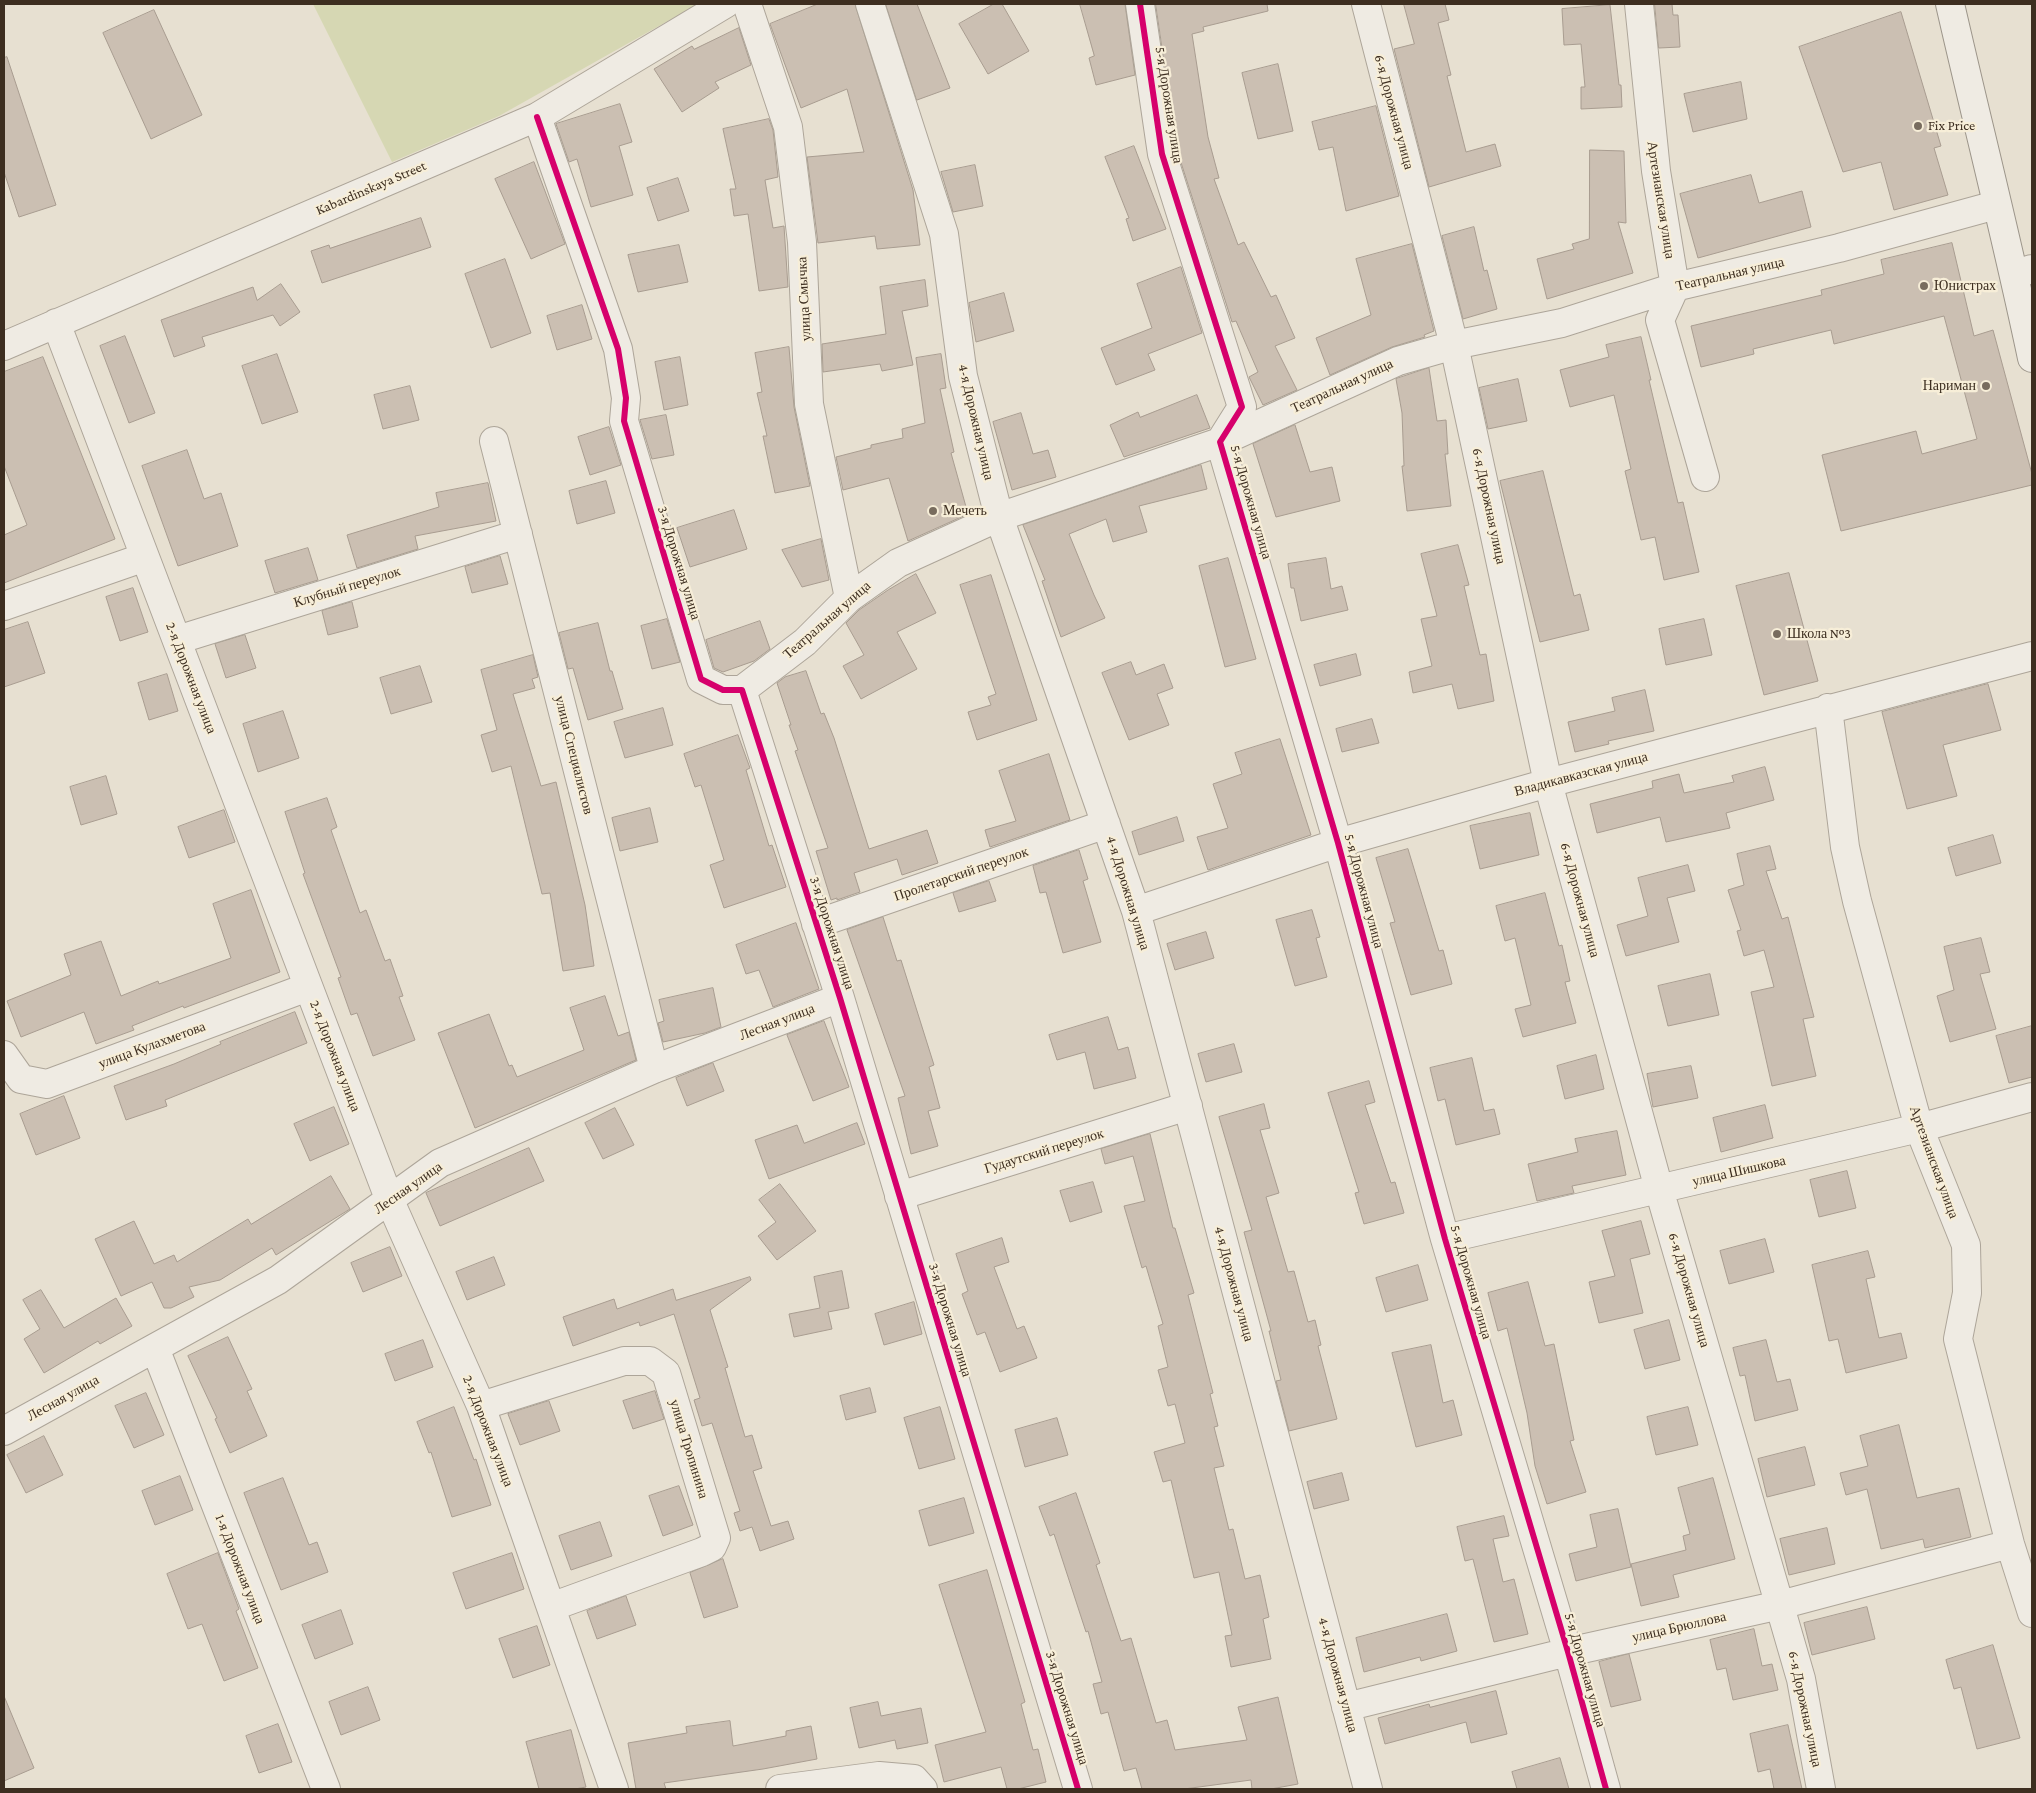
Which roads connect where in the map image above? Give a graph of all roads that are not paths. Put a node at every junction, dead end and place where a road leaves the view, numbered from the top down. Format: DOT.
graph roads {
  1 [pos="725,4"];
  2 [pos="747,4"];
  3 [pos="870,4"];
  4 [pos="1140,4"];
  5 [pos="1366,4"];
  6 [pos="1639,4"];
  7 [pos="1950,4"];
  8 [pos="537,117"];
  9 [pos="1996,206"];
  10 [pos="2024,272"];
  11 [pos="1675,287"];
  12 [pos="56,323"];
  13 [pos="1454,345"];
  14 [pos="4,346"];
  15 [pos="2032,358"];
  16 [pos="494,441"];
  17 [pos="1220,442"];
  18 [pos="1705,476"];
  19 [pos="1000,517"];
  20 [pos="518,534"];
  21 [pos="145,557"];
  22 [pos="849,598"];
  23 [pos="4,606"];
  24 [pos="177,640"];
  25 [pos="2032,656"];
  26 [pos="742,690"];
  27 [pos="1828,708"];
  28 [pos="1548,783"];
  29 [pos="1106,824"];
  30 [pos="1338,843"];
  31 [pos="1136,912"];
  32 [pos="816,924"];
  33 [pos="308,987"];
  34 [pos="840,998"];
  35 [pos="4,1056"];
  36 [pos="654,1069"];
  37 [pos="2032,1097"];
  38 [pos="1188,1106"];
  39 [pos="1919,1128"];
  40 [pos="1659,1189"];
  41 [pos="900,1196"];
  42 [pos="390,1201"];
  43 [pos="1445,1239"];
  44 [pos="155,1348"];
  45 [pos="482,1406"];
  46 [pos="4,1431"];
  47 [pos="2010,1544"];
  48 [pos="1780,1605"];
  49 [pos="551,1607"];
  50 [pos="2032,1613"];
  51 [pos="1568,1652"];
  52 [pos="1346,1707"];
  53 [pos="326,1789"];
  54 [pos="614,1789"];
  55 [pos="780,1789"];
  56 [pos="924,1789"];
  57 [pos="1078,1789"];
  58 [pos="1368,1789"];
  59 [pos="1606,1789"];
  60 [pos="1822,1789"];
  1 -- 8 [label="street, Kabardinskaya Street"];
  2 -- 22 [label="street, улица Смычка"];
  3 -- 19 [label="street, 4-я Дорожная улица"];
  4 -- 17 [label="street, 5-я Дорожная улица"];
  5 -- 13 [label="street, 6-я Дорожная улица"];
  6 -- 11 [label="street, Артезианская улица"];
  7 -- 9 [label="street"];
  8 -- 12 [label="street, Kabardinskaya Street"];
  8 -- 26 [label="street, 3-я Дорожная улица"];
  9 -- 10 [label="street"];
  9 -- 11 [label="street, Театральная улица"];
  10 -- 15 [label="street"];
  11 -- 13 [label="street, Театральная улица"];
  11 -- 18 [label="street"];
  12 -- 14 [label="street, Kabardinskaya Street"];
  12 -- 21 [label="street, 2-я Дорожная улица"];
  13 -- 17 [label="street, Театральная улица"];
  13 -- 28 [label="street, 6-я Дорожная улица"];
  16 -- 20 [label="street, улица Специалистов"];
  17 -- 19 [label="street, Театральная улица"];
  17 -- 30 [label="street, 5-я Дорожная улица"];
  19 -- 22 [label="street, Театральная улица"];
  19 -- 29 [label="street, 4-я Дорожная улица"];
  20 -- 24 [label="street, Клубный переулок"];
  20 -- 36 [label="street, улица Специалистов"];
  21 -- 23 [label="street"];
  21 -- 24 [label="street, 2-я Дорожная улица"];
  22 -- 26 [label="street, Театральная улица"];
  24 -- 33 [label="street, 2-я Дорожная улица"];
  25 -- 27 [label="street, Владикавказская улица"];
  26 -- 32 [label="street, 3-я Дорожная улица"];
  27 -- 28 [label="street, Владикавказская улица"];
  27 -- 39 [label="street, Артезианская улица"];
  28 -- 30 [label="street, Владикавказская улица"];
  28 -- 40 [label="street, 6-я Дорожная улица"];
  29 -- 31 [label="street, 4-я Дорожная улица"];
  29 -- 32 [label="street, Пролетарский переулок"];
  30 -- 31 [label="street, Владикавказская улица"];
  30 -- 43 [label="street, 5-я Дорожная улица"];
  31 -- 38 [label="street, 4-я Дорожная улица"];
  32 -- 34 [label="street, 3-я Дорожная улица"];
  33 -- 35 [label="street, улица Кулахметова"];
  33 -- 42 [label="street, 2-я Дорожная улица"];
  34 -- 36 [label="street, Лесная улица"];
  34 -- 41 [label="street, 3-я Дорожная улица"];
  36 -- 42 [label="street, Лесная улица"];
  37 -- 39 [label="street, улица Шишкова"];
  38 -- 41 [label="street, Гудаутский переулок"];
  38 -- 52 [label="street, 4-я Дорожная улица"];
  39 -- 40 [label="street, улица Шишкова"];
  39 -- 47 [label="street, Артезианская улица"];
  40 -- 43 [label="street, улица Шишкова"];
  40 -- 48 [label="street, 6-я Дорожная улица"];
  41 -- 57 [label="street, 3-я Дорожная улица"];
  42 -- 44 [label="street, Лесная улица"];
  42 -- 45 [label="street, 2-я Дорожная улица"];
  43 -- 51 [label="street, 5-я Дорожная улица"];
  44 -- 46 [label="street, Лесная улица"];
  44 -- 53 [label="street, 1-я Дорожная улица"];
  45 -- 49 [label="street, 2-я Дорожная улица"];
  45 -- 49 [label="street, улица Тропинина"];
  47 -- 48 [label="street, улица Брюллова"];
  47 -- 50 [label="street, Артезианская улица"];
  48 -- 51 [label="street, улица Брюллова"];
  48 -- 60 [label="street, 6-я Дорожная улица"];
  49 -- 54 [label="street, 2-я Дорожная улица"];
  51 -- 52 [label="street, улица Брюллова"];
  51 -- 59 [label="street, 5-я Дорожная улица"];
  52 -- 58 [label="street, 4-я Дорожная улица"];
  55 -- 56 [label="street"];
}
